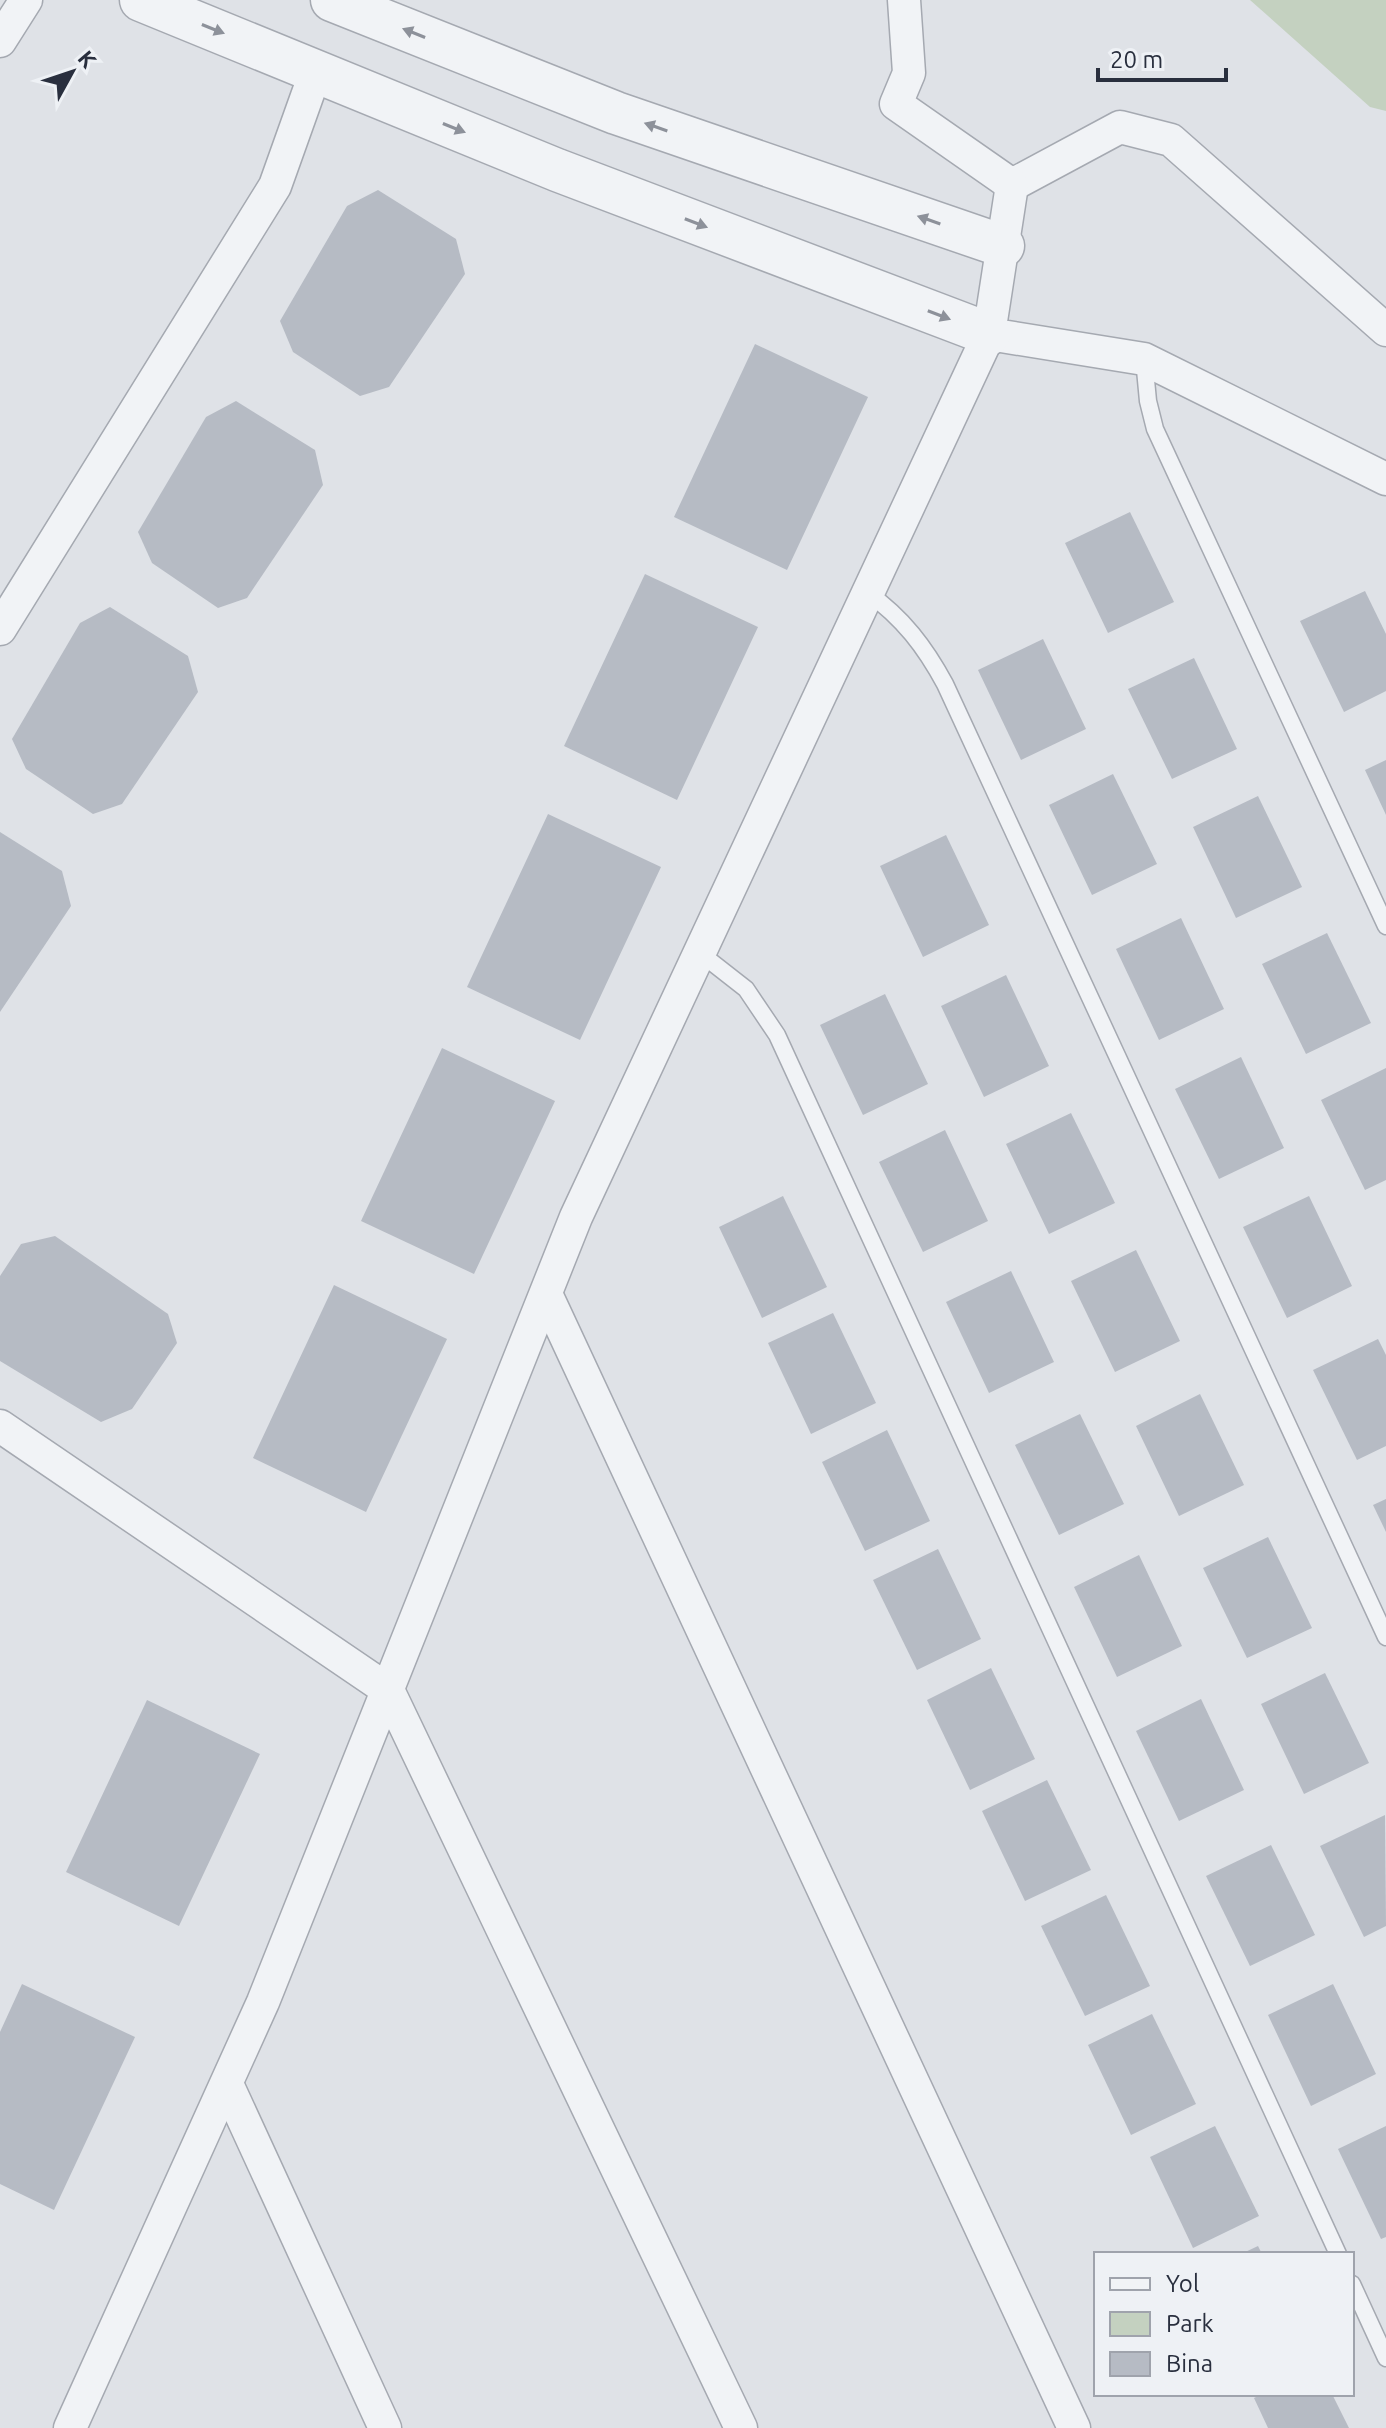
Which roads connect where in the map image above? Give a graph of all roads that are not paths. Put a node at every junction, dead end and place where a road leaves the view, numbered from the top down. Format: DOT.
graph roads {
  1 [pos="26,0"];
  2 [pos="141,0"];
  3 [pos="332,0"];
  4 [pos="904,0"];
  5 [pos="0,41"];
  6 [pos="316,71"];
  7 [pos="1012,185"];
  8 [pos="1003,246"];
  9 [pos="1386,330"];
  10 [pos="989,334"];
  11 [pos="1144,359"];
  12 [pos="1386,479"];
  13 [pos="868,593"];
  14 [pos="0,629"];
  15 [pos="1386,926"];
  16 [pos="700,953"];
  17 [pos="546,1294"];
  18 [pos="0,1426"];
  19 [pos="1386,1637"];
  20 [pos="388,1690"];
  21 [pos="227,2084"];
  22 [pos="1337,2252"];
  23 [pos="1354,2288"];
  24 [pos="1386,2358"];
  25 [pos="70,2428"];
  26 [pos="385,2428"];
  27 [pos="741,2428"];
  28 [pos="1074,2428"];
  1 -- 5 [label="street"];
  2 -- 6 [label="street, one-way"];
  8 -- 3 [label="street, one-way"];
  4 -- 7 [label="street"];
  6 -- 10 [label="street, one-way"];
  6 -- 14 [label="street"];
  7 -- 8 [label="street"];
  7 -- 9 [label="street"];
  8 -- 10 [label="street"];
  10 -- 11 [label="street"];
  10 -- 13 [label="street"];
  11 -- 12 [label="street"];
  11 -- 15 [label="lane"];
  13 -- 16 [label="street"];
  13 -- 19 [label="lane"];
  16 -- 17 [label="street"];
  16 -- 22 [label="lane"];
  17 -- 20 [label="street"];
  17 -- 28 [label="street"];
  18 -- 20 [label="street"];
  20 -- 21 [label="street"];
  20 -- 27 [label="street"];
  21 -- 25 [label="street"];
  21 -- 26 [label="street"];
  23 -- 24 [label="lane"];
}
